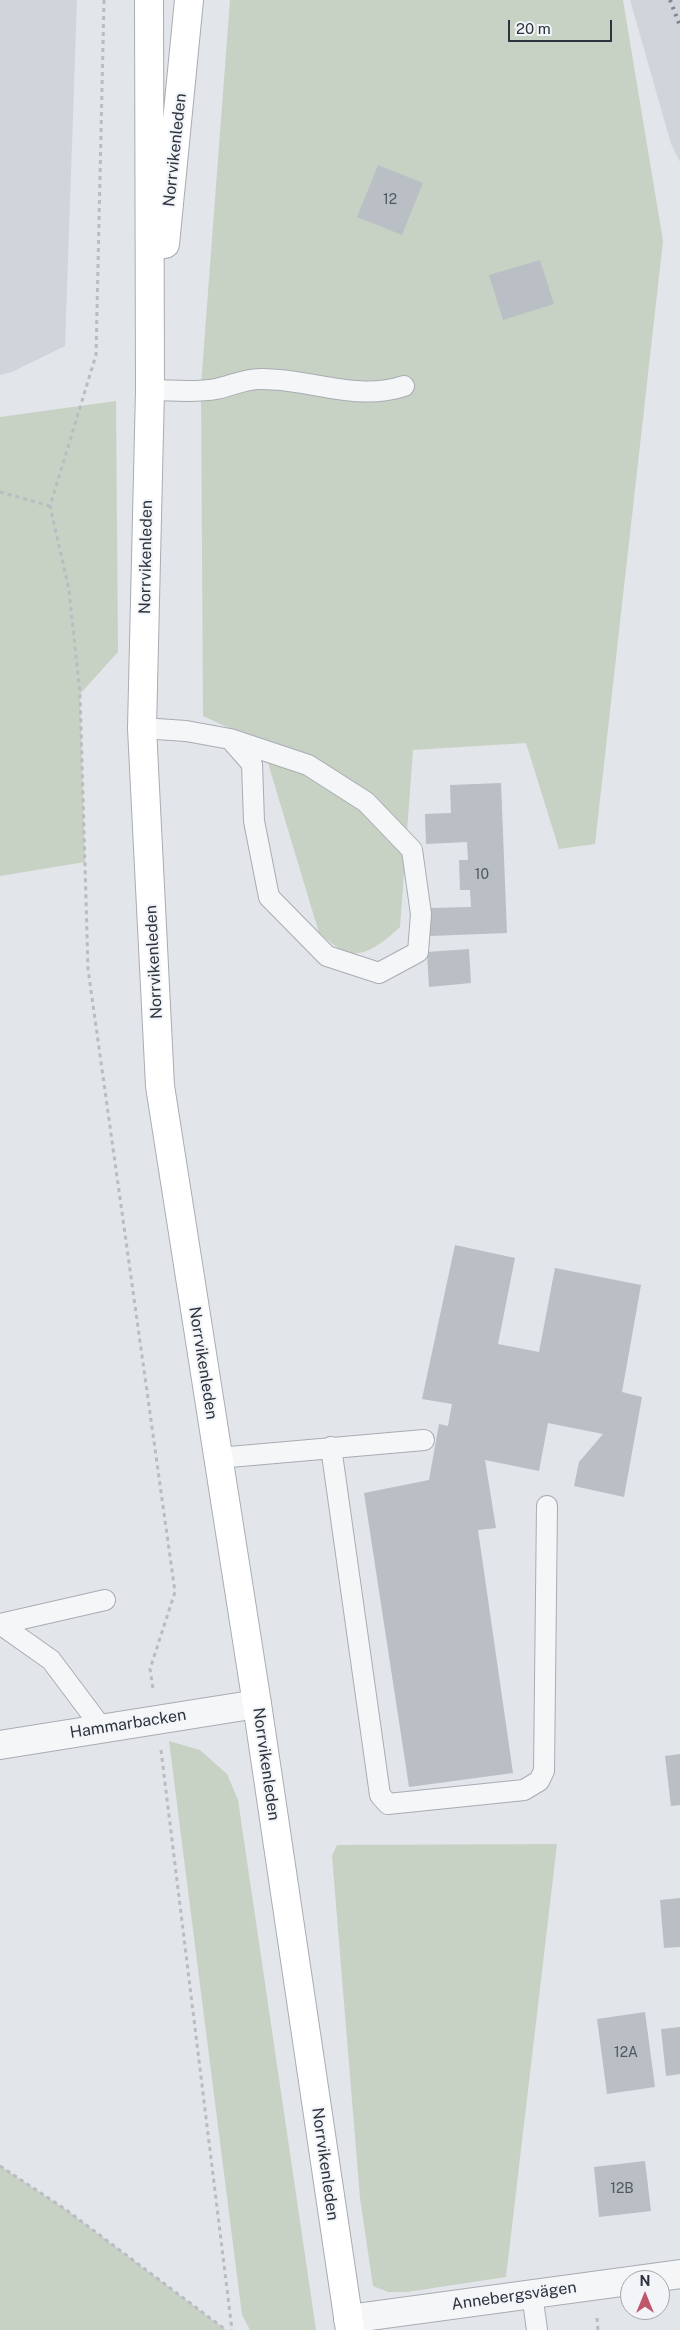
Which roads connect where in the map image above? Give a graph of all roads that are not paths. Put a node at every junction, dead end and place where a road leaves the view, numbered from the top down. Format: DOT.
graph roads {
  1 [pos="149,0"];
  2 [pos="189,0"];
  3 [pos="404,386"];
  4 [pos="150,390"];
  5 [pos="142,728"];
  6 [pos="230,740"];
  7 [pos="424,1440"];
  8 [pos="331,1447"];
  9 [pos="218,1458"];
  10 [pos="547,1506"];
  11 [pos="106,1600"];
  12 [pos="0,1624"];
  13 [pos="257,1704"];
  14 [pos="102,1728"];
  15 [pos="0,1745"];
  16 [pos="680,2274"];
  17 [pos="532,2294"];
  18 [pos="349,2325"];
  19 [pos="537,2330"];
  1 -- 4 [label="main road, Norrvikenleden"];
  2 -- 4 [label="main road, Norrvikenleden"];
  3 -- 4 [label="lane"];
  4 -- 5 [label="main road, Norrvikenleden"];
  5 -- 6 [label="lane"];
  5 -- 9 [label="main road, Norrvikenleden"];
  6 -- 6 [label="lane"];
  7 -- 8 [label="lane"];
  8 -- 9 [label="lane"];
  8 -- 10 [label="lane"];
  9 -- 13 [label="main road, Norrvikenleden"];
  11 -- 12 [label="lane"];
  12 -- 14 [label="lane"];
  13 -- 14 [label="street, Hammarbacken"];
  13 -- 18 [label="main road, Norrvikenleden"];
  14 -- 15 [label="street, Hammarbacken"];
  16 -- 17 [label="street, Annebergsvägen"];
  17 -- 18 [label="street, Annebergsvägen"];
  17 -- 19 [label="lane"];
}
